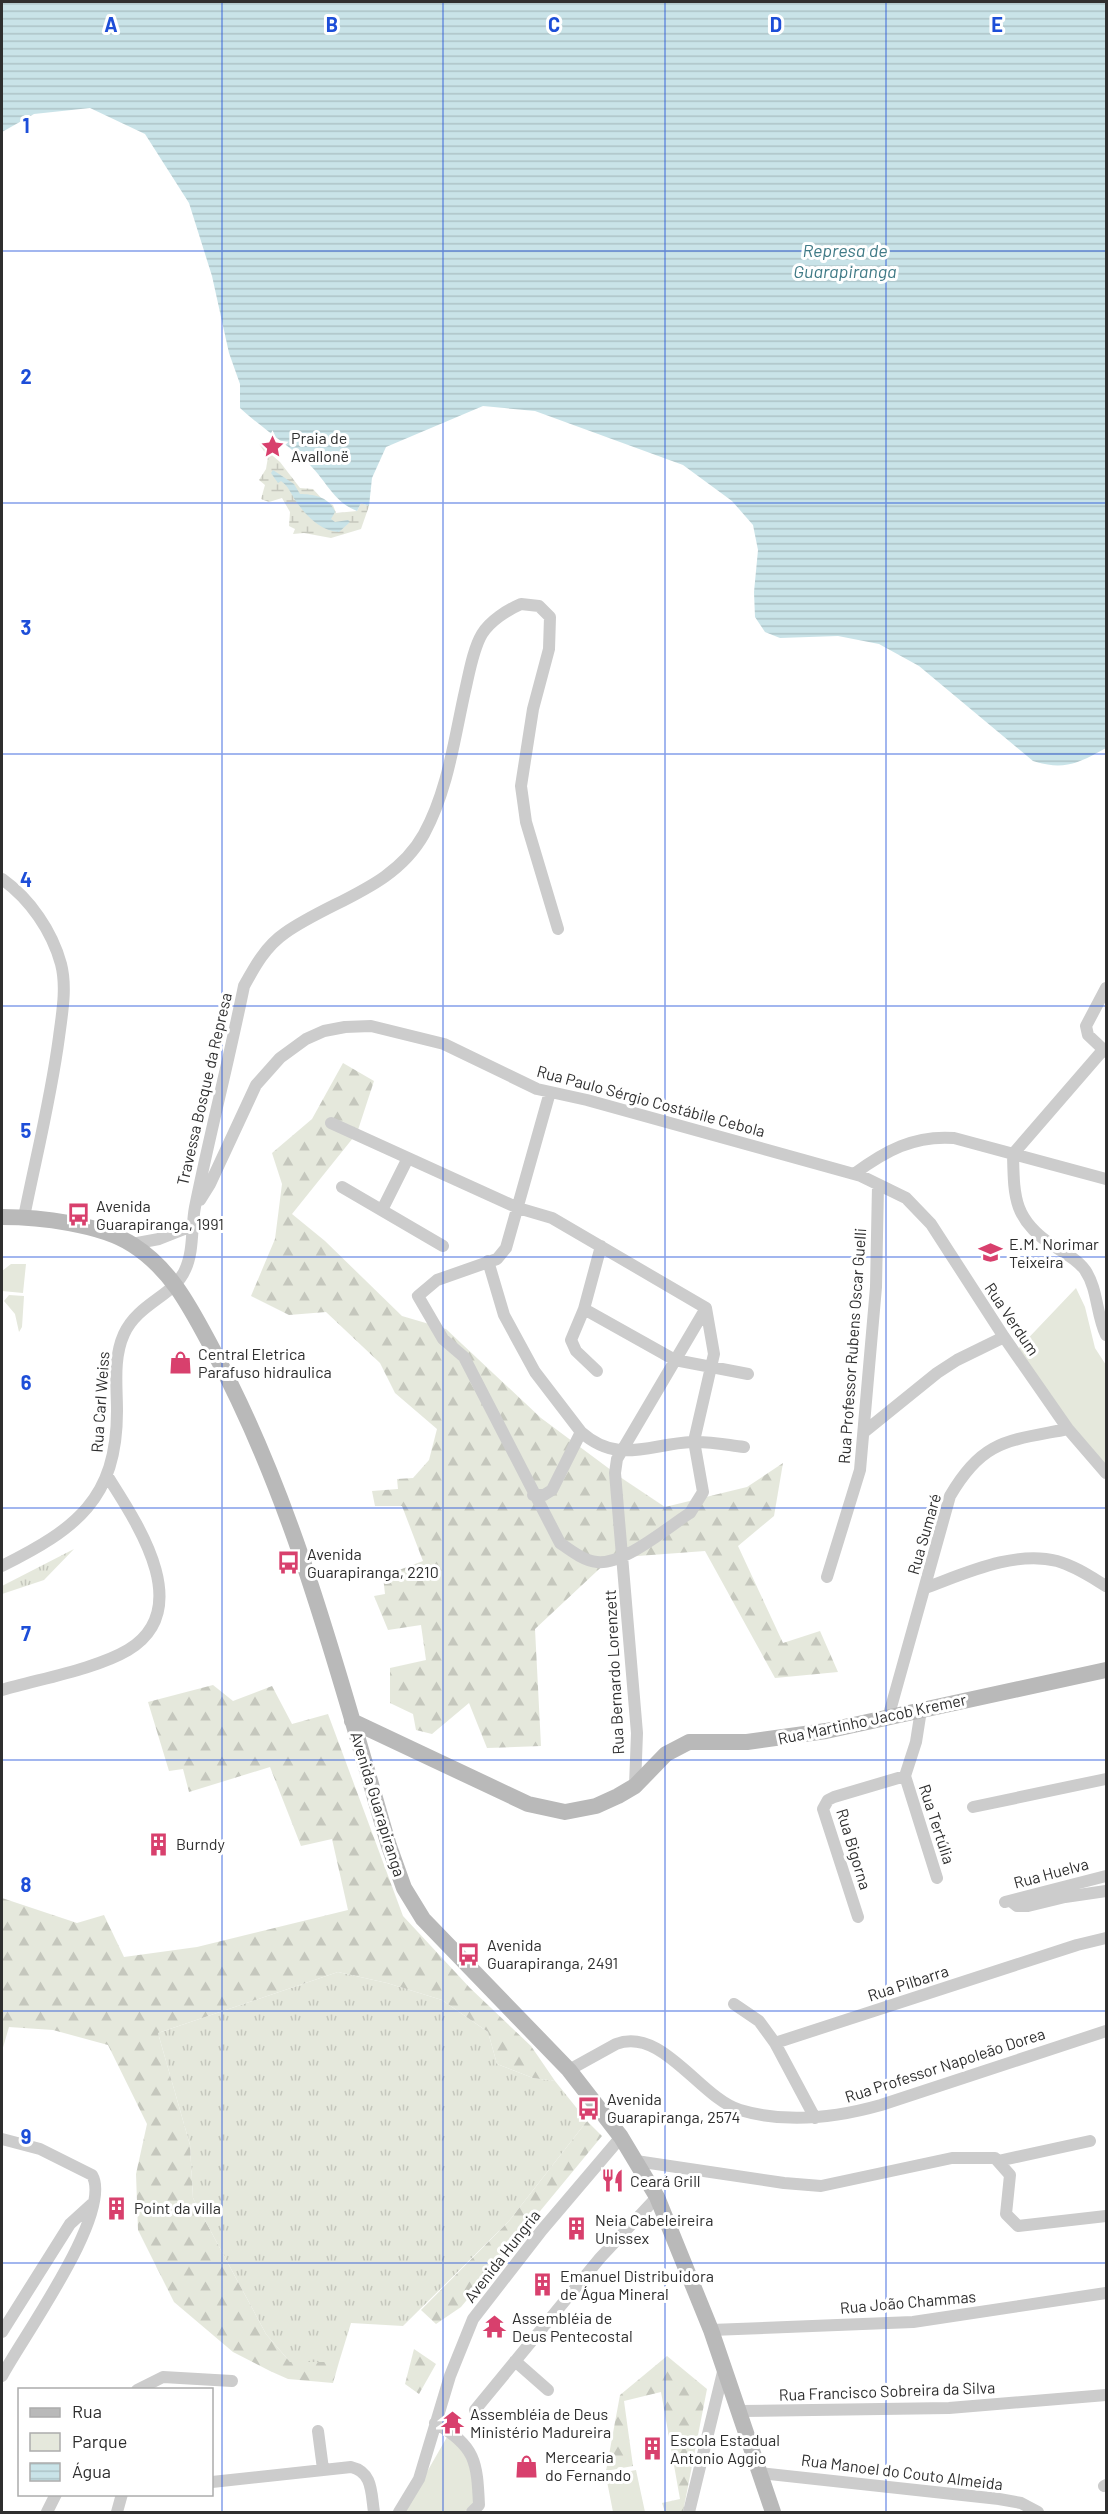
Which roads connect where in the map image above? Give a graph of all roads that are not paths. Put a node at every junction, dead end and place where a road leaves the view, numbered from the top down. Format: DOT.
graph roads {
  1 [pos="2,879"];
  2 [pos="558,928"];
  3 [pos="1107,988"];
  4 [pos="1105,1051"];
  5 [pos="550,1092"];
  6 [pos="331,1123"];
  7 [pos="1013,1154"];
  8 [pos="408,1158"];
  9 [pos="854,1174"];
  10 [pos="1107,1179"];
  11 [pos="878,1185"];
  12 [pos="342,1187"];
  13 [pos="518,1208"];
  14 [pos="195,1209"];
  15 [pos="382,1210"];
  16 [pos="2,1217"];
  17 [pos="24,1217"];
  18 [pos="192,1226"];
  19 [pos="132,1245"];
  20 [pos="443,1246"];
  21 [pos="601,1246"];
  22 [pos="488,1262"];
  23 [pos="176,1284"];
  24 [pos="706,1308"];
  25 [pos="584,1309"];
  26 [pos="1107,1335"];
  27 [pos="1004,1337"];
  28 [pos="675,1360"];
  29 [pos="712,1367"];
  30 [pos="597,1371"];
  31 [pos="748,1374"];
  32 [pos="1068,1429"];
  33 [pos="581,1432"];
  34 [pos="864,1432"];
  35 [pos="694,1441"];
  36 [pos="744,1447"];
  37 [pos="621,1452"];
  38 [pos="1107,1473"];
  39 [pos="108,1477"];
  40 [pos="533,1495"];
  41 [pos="623,1557"];
  42 [pos="2,1566"];
  43 [pos="827,1577"];
  44 [pos="1107,1586"];
  45 [pos="925,1588"];
  46 [pos="1107,1670"];
  47 [pos="2,1690"];
  48 [pos="921,1710"];
  49 [pos="888,1718"];
  50 [pos="352,1721"];
  51 [pos="905,1776"];
  52 [pos="1107,1779"];
  53 [pos="635,1786"];
  54 [pos="973,1807"];
  55 [pos="1107,1876"];
  56 [pos="937,1878"];
  57 [pos="1107,1891"];
  58 [pos="858,1917"];
  59 [pos="1107,1938"];
  60 [pos="734,2004"];
  61 [pos="1107,2031"];
  62 [pos="775,2043"];
  63 [pos="569,2070"];
  64 [pos="815,2118"];
  65 [pos="621,2137"];
  66 [pos="2,2139"];
  67 [pos="1090,2141"];
  68 [pos="636,2161"];
  69 [pos="998,2161"];
  70 [pos="657,2197"];
  71 [pos="92,2204"];
  72 [pos="1107,2216"];
  73 [pos="1107,2294"];
  74 [pos="711,2330"];
  75 [pos="2,2332"];
  76 [pos="515,2361"];
  77 [pos="724,2367"];
  78 [pos="2,2376"];
  79 [pos="232,2381"];
  80 [pos="141,2388"];
  81 [pos="548,2390"];
  82 [pos="1107,2395"];
  83 [pos="475,2410"];
  84 [pos="740,2411"];
  85 [pos="435,2423"];
  86 [pos="318,2431"];
  87 [pos="323,2469"];
  88 [pos="759,2473"];
  89 [pos="213,2482"];
  90 [pos="55,2496"];
  91 [pos="121,2496"];
  92 [pos="48,2512"];
  93 [pos="117,2512"];
  94 [pos="374,2512"];
  95 [pos="399,2512"];
  96 [pos="472,2512"];
  97 [pos="689,2512"];
  98 [pos="773,2512"];
  99 [pos="1038,2512"];
  1 -- 17 [label="street"];
  2 -- 14 [label="street, Travessa Bosque da Represa"];
  3 -- 4 [label="street"];
  4 -- 7 [label="street"];
  5 -- 9 [label="street, Rua Paulo Sérgio Costábile Cebola"];
  5 -- 13 [label="street"];
  5 -- 14 [label="street, Rua Paulo Sérgio Costábile Cebola"];
  6 -- 8 [label="street"];
  7 -- 9 [label="street"];
  7 -- 10 [label="street"];
  7 -- 26 [label="street"];
  8 -- 13 [label="street"];
  8 -- 15 [label="street"];
  9 -- 11 [label="street, Rua Verdum"];
  11 -- 27 [label="street, Rua Verdum"];
  11 -- 34 [label="street, Rua Professor Rubens Oscar Guelli"];
  12 -- 15 [label="street"];
  13 -- 21 [label="street"];
  13 -- 22 [label="street"];
  14 -- 18 [label="street, Travessa Bosque da Represa"];
  15 -- 20 [label="street"];
  16 -- 17 [label="main road, Avenida Guarapiranga"];
  17 -- 19 [label="main road, Avenida Guarapiranga"];
  18 -- 19 [label="street"];
  18 -- 23 [label="street, Travessa Bosque da Represa"];
  19 -- 23 [label="main road, Avenida Guarapiranga"];
  21 -- 24 [label="street"];
  21 -- 25 [label="street"];
  22 -- 33 [label="street"];
  22 -- 40 [label="street"];
  23 -- 39 [label="street, Rua Carl Weiss"];
  23 -- 50 [label="main road, Avenida Guarapiranga"];
  24 -- 28 [label="street"];
  24 -- 29 [label="street"];
  25 -- 28 [label="street"];
  25 -- 30 [label="street"];
  27 -- 32 [label="street, Rua Verdum"];
  27 -- 34 [label="street"];
  28 -- 29 [label="street"];
  28 -- 37 [label="street"];
  29 -- 31 [label="street"];
  29 -- 35 [label="street"];
  32 -- 38 [label="street, Rua Verdum"];
  32 -- 45 [label="street, Rua Sumaré"];
  33 -- 37 [label="street"];
  33 -- 40 [label="street"];
  34 -- 43 [label="street, Rua Professor Rubens Oscar Guelli"];
  35 -- 36 [label="street"];
  35 -- 37 [label="street"];
  35 -- 41 [label="street"];
  37 -- 41 [label="street, Rua Bernardo Lorenzett"];
  39 -- 42 [label="street, Rua Carl Weiss"];
  39 -- 47 [label="street"];
  40 -- 41 [label="street"];
  41 -- 53 [label="street, Rua Bernardo Lorenzett"];
  44 -- 45 [label="street"];
  45 -- 49 [label="street, Rua Sumaré"];
  46 -- 48 [label="main road, Rua Martinho Jacob Kremer"];
  48 -- 49 [label="main road, Rua Martinho Jacob Kremer"];
  48 -- 51 [label="street, Rua Tertúlia"];
  49 -- 53 [label="main road, Rua Martinho Jacob Kremer"];
  50 -- 53 [label="main road, Rua Martinho Jacob Kremer"];
  50 -- 63 [label="main road, Avenida Guarapiranga"];
  51 -- 56 [label="street, Rua Tertúlia"];
  51 -- 58 [label="street, Rua Bigorna"];
  52 -- 54 [label="street"];
  55 -- 57 [label="street, Rua Huelva"];
  59 -- 62 [label="street, Rua Pilbarra"];
  60 -- 62 [label="street"];
  61 -- 64 [label="street, Rua Professor Napoleão Dorea"];
  62 -- 64 [label="street"];
  63 -- 64 [label="street, Rua Professor Napoleão Dorea"];
  63 -- 65 [label="main road, Avenida Guarapiranga"];
  65 -- 68 [label="main road, Avenida Guarapiranga"];
  65 -- 85 [label="street, Avenida Hungria"];
  66 -- 71 [label="street"];
  67 -- 69 [label="street"];
  68 -- 69 [label="street"];
  68 -- 70 [label="main road, Avenida Guarapiranga"];
  69 -- 72 [label="street"];
  70 -- 74 [label="main road, Avenida Guarapiranga"];
  70 -- 76 [label="street"];
  71 -- 75 [label="street"];
  71 -- 78 [label="street"];
  73 -- 74 [label="street, Rua João Chammas"];
  74 -- 77 [label="main road, Avenida Guarapiranga"];
  76 -- 81 [label="street"];
  76 -- 83 [label="street"];
  77 -- 84 [label="main road, Avenida Guarapiranga"];
  77 -- 97 [label="street"];
  79 -- 80 [label="street"];
  82 -- 84 [label="street, Rua Francisco Sobreira da Silva"];
  84 -- 88 [label="main road, Avenida Guarapiranga"];
  85 -- 95 [label="street, Avenida Hungria"];
  85 -- 96 [label="street"];
  86 -- 87 [label="street"];
  87 -- 89 [label="street"];
  87 -- 94 [label="street"];
  88 -- 98 [label="main road, Avenida Guarapiranga"];
  88 -- 99 [label="street, Rua Manoel do Couto Almeida"];
  90 -- 92 [label="street"];
  91 -- 93 [label="street"];
}
